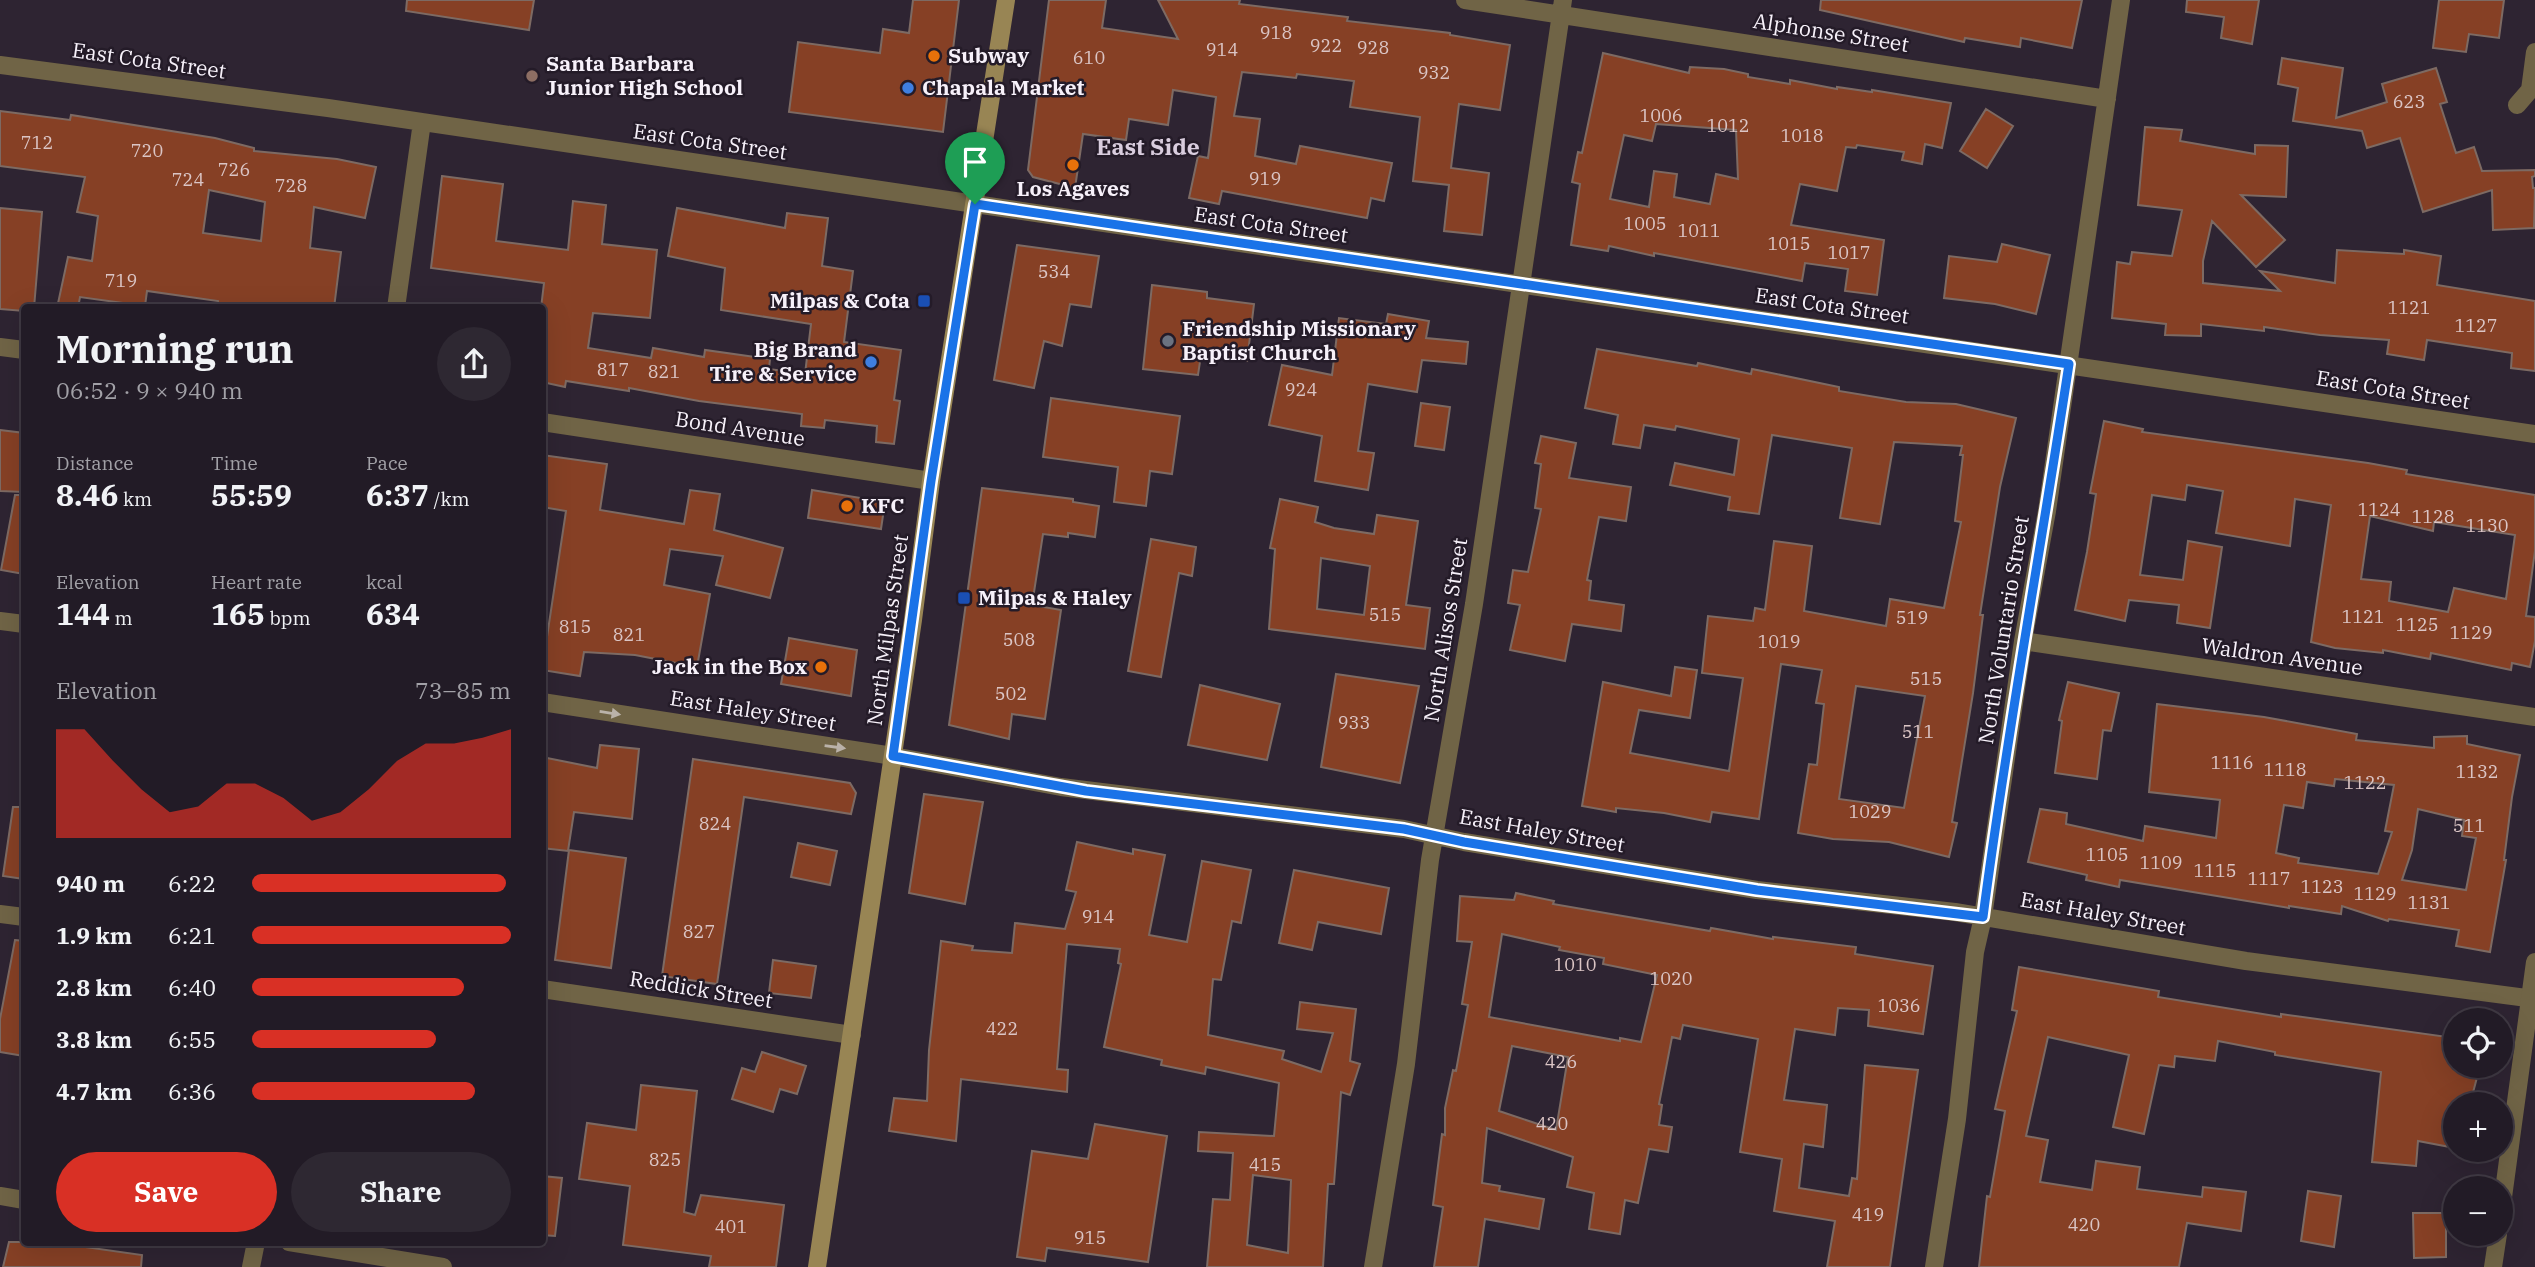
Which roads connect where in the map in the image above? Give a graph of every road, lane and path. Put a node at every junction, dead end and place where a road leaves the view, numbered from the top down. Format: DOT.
graph roads {
  1 [pos="1006,0"];
  2 [pos="1465,0"];
  3 [pos="2121,0"];
  4 [pos="1562,7"];
  5 [pos="2535,52"];
  6 [pos="0,65"];
  7 [pos="2107,99"];
  8 [pos="2517,105"];
  9 [pos="422,122"];
  10 [pos="975,204"];
  11 [pos="1521,285"];
  12 [pos="397,304"];
  13 [pos="0,346"];
  14 [pos="21,350"];
  15 [pos="2069,364"];
  16 [pos="546,423"];
  17 [pos="2535,435"];
  18 [pos="931,481"];
  19 [pos="0,621"];
  20 [pos="21,624"];
  21 [pos="2023,641"];
  22 [pos="546,703"];
  23 [pos="2535,717"];
  24 [pos="893,756"];
  25 [pos="1436,835"];
  26 [pos="0,914"];
  27 [pos="21,917"];
  28 [pos="1983,917"];
  29 [pos="2535,962"];
  30 [pos="546,990"];
  31 [pos="2532,998"];
  32 [pos="852,1035"];
  33 [pos="2506,1176"];
  34 [pos="0,1196"];
  35 [pos="21,1200"];
  36 [pos="255,1246"];
  37 [pos="314,1246"];
  38 [pos="2496,1246"];
  39 [pos="251,1267"];
  40 [pos="443,1267"];
  41 [pos="817,1267"];
  42 [pos="1373,1267"];
  43 [pos="1934,1267"];
  44 [pos="2493,1267"];
  1 -- 10 [label="main road, North Milpas Street"];
  2 -- 4 [label="street, Alphonse Street"];
  3 -- 7 [label="street, North Voluntario Street"];
  4 -- 7 [label="street, Alphonse Street"];
  4 -- 11 [label="street, North Alisos Street"];
  5 -- 8 [label="street"];
  6 -- 9 [label="street, East Cota Street"];
  7 -- 15 [label="street, North Voluntario Street"];
  9 -- 10 [label="street, East Cota Street"];
  9 -- 12 [label="street"];
  10 -- 11 [label="street, East Cota Street"];
  10 -- 18 [label="main road, North Milpas Street"];
  11 -- 15 [label="street, East Cota Street"];
  11 -- 25 [label="street, North Alisos Street"];
  13 -- 14 [label="street"];
  15 -- 17 [label="street, East Cota Street"];
  15 -- 21 [label="street, North Voluntario Street"];
  16 -- 18 [label="street, Bond Avenue"];
  18 -- 24 [label="main road, North Milpas Street"];
  19 -- 20 [label="street"];
  21 -- 23 [label="street, Waldron Avenue"];
  21 -- 28 [label="street, North Voluntario Street"];
  22 -- 24 [label="street, East Haley Street, one-way"];
  24 -- 25 [label="street, East Haley Street"];
  24 -- 32 [label="main road, North Milpas Street"];
  25 -- 28 [label="street, East Haley Street"];
  25 -- 42 [label="street, North Alisos Street"];
  26 -- 27 [label="street"];
  28 -- 31 [label="street, East Haley Street"];
  28 -- 43 [label="street, North Voluntario Street"];
  29 -- 31 [label="street"];
  30 -- 32 [label="street, Reddick Street"];
  31 -- 33 [label="street"];
  32 -- 41 [label="main road, North Milpas Street"];
  34 -- 35 [label="street"];
  36 -- 39 [label="street"];
  37 -- 40 [label="street"];
  38 -- 44 [label="street"];
}
